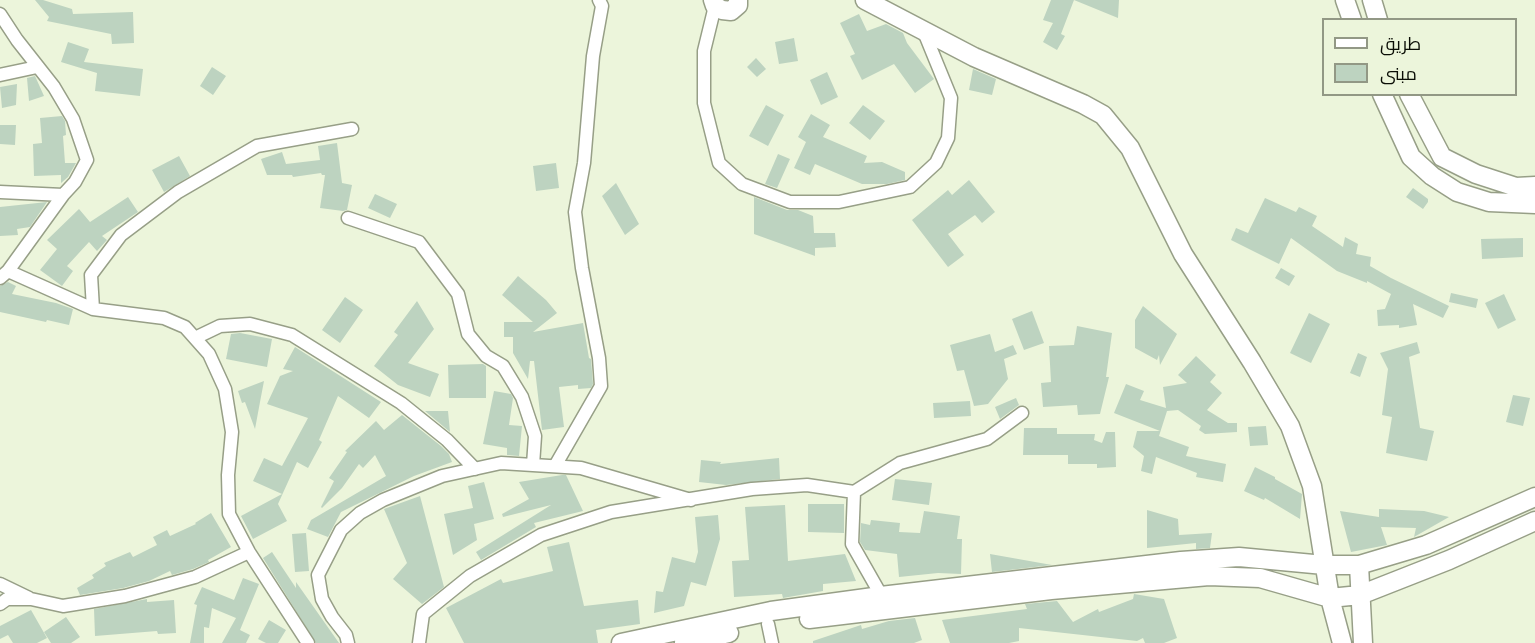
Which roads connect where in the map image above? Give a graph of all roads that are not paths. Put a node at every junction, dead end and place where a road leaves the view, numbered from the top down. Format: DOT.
graph roads {
  1 [pos="599,0"];
  2 [pos="738,0"];
  3 [pos="865,0"];
  4 [pos="1345,0"];
  5 [pos="1372,0"];
  6 [pos="714,3"];
  7 [pos="0,14"];
  8 [pos="1352,18"];
  9 [pos="1377,18"];
  10 [pos="924,32"];
  11 [pos="37,67"];
  12 [pos="0,75"];
  13 [pos="1383,96"];
  14 [pos="1410,96"];
  15 [pos="352,129"];
  16 [pos="1535,186"];
  17 [pos="0,192"];
  18 [pos="63,195"];
  19 [pos="1535,204"];
  20 [pos="348,218"];
  21 [pos="4,274"];
  22 [pos="93,309"];
  23 [pos="195,338"];
  24 [pos="1022,413"];
  25 [pos="533,465"];
  26 [pos="555,466"];
  27 [pos="475,469"];
  28 [pos="854,492"];
  29 [pos="1535,497"];
  30 [pos="691,500"];
  31 [pos="1535,521"];
  32 [pos="249,552"];
  33 [pos="1324,565"];
  34 [pos="1359,565"];
  35 [pos="0,584"];
  36 [pos="1360,595"];
  37 [pos="1330,598"];
  38 [pos="31,599"];
  39 [pos="885,602"];
  40 [pos="0,604"];
  41 [pos="768,624"];
  42 [pos="308,643"];
  43 [pos="348,643"];
  44 [pos="419,643"];
  45 [pos="621,643"];
  46 [pos="684,643"];
  47 [pos="772,643"];
  48 [pos="1342,643"];
  49 [pos="1364,643"];
  1 -- 26 [label="street"];
  2 -- 6 [label="street"];
  3 -- 10 [label="street"];
  4 -- 8 [label="street"];
  5 -- 9 [label="street"];
  6 -- 10 [label="street"];
  7 -- 11 [label="street"];
  10 -- 33 [label="street"];
  11 -- 12 [label="street"];
  11 -- 18 [label="street"];
  13 -- 19 [label="street"];
  14 -- 16 [label="street"];
  15 -- 22 [label="street"];
  17 -- 18 [label="street"];
  18 -- 21 [label="street"];
  20 -- 25 [label="street"];
  21 -- 22 [label="street"];
  22 -- 23 [label="street"];
  23 -- 27 [label="street"];
  23 -- 32 [label="street"];
  24 -- 28 [label="street"];
  25 -- 26 [label="street"];
  25 -- 27 [label="street"];
  26 -- 30 [label="street"];
  27 -- 43 [label="street"];
  28 -- 30 [label="street"];
  28 -- 39 [label="street"];
  29 -- 34 [label="street"];
  30 -- 44 [label="street"];
  31 -- 36 [label="street"];
  32 -- 38 [label="street"];
  32 -- 42 [label="street"];
  33 -- 34 [label="street"];
  33 -- 37 [label="street"];
  33 -- 39 [label="street"];
  34 -- 36 [label="street"];
  35 -- 38 [label="street"];
  36 -- 37 [label="street"];
  36 -- 49 [label="street"];
  37 -- 39 [label="street"];
  37 -- 48 [label="street"];
  38 -- 40 [label="street"];
  39 -- 41 [label="street"];
  39 -- 45 [label="street"];
  41 -- 46 [label="street"];
  41 -- 47 [label="street"];
}
